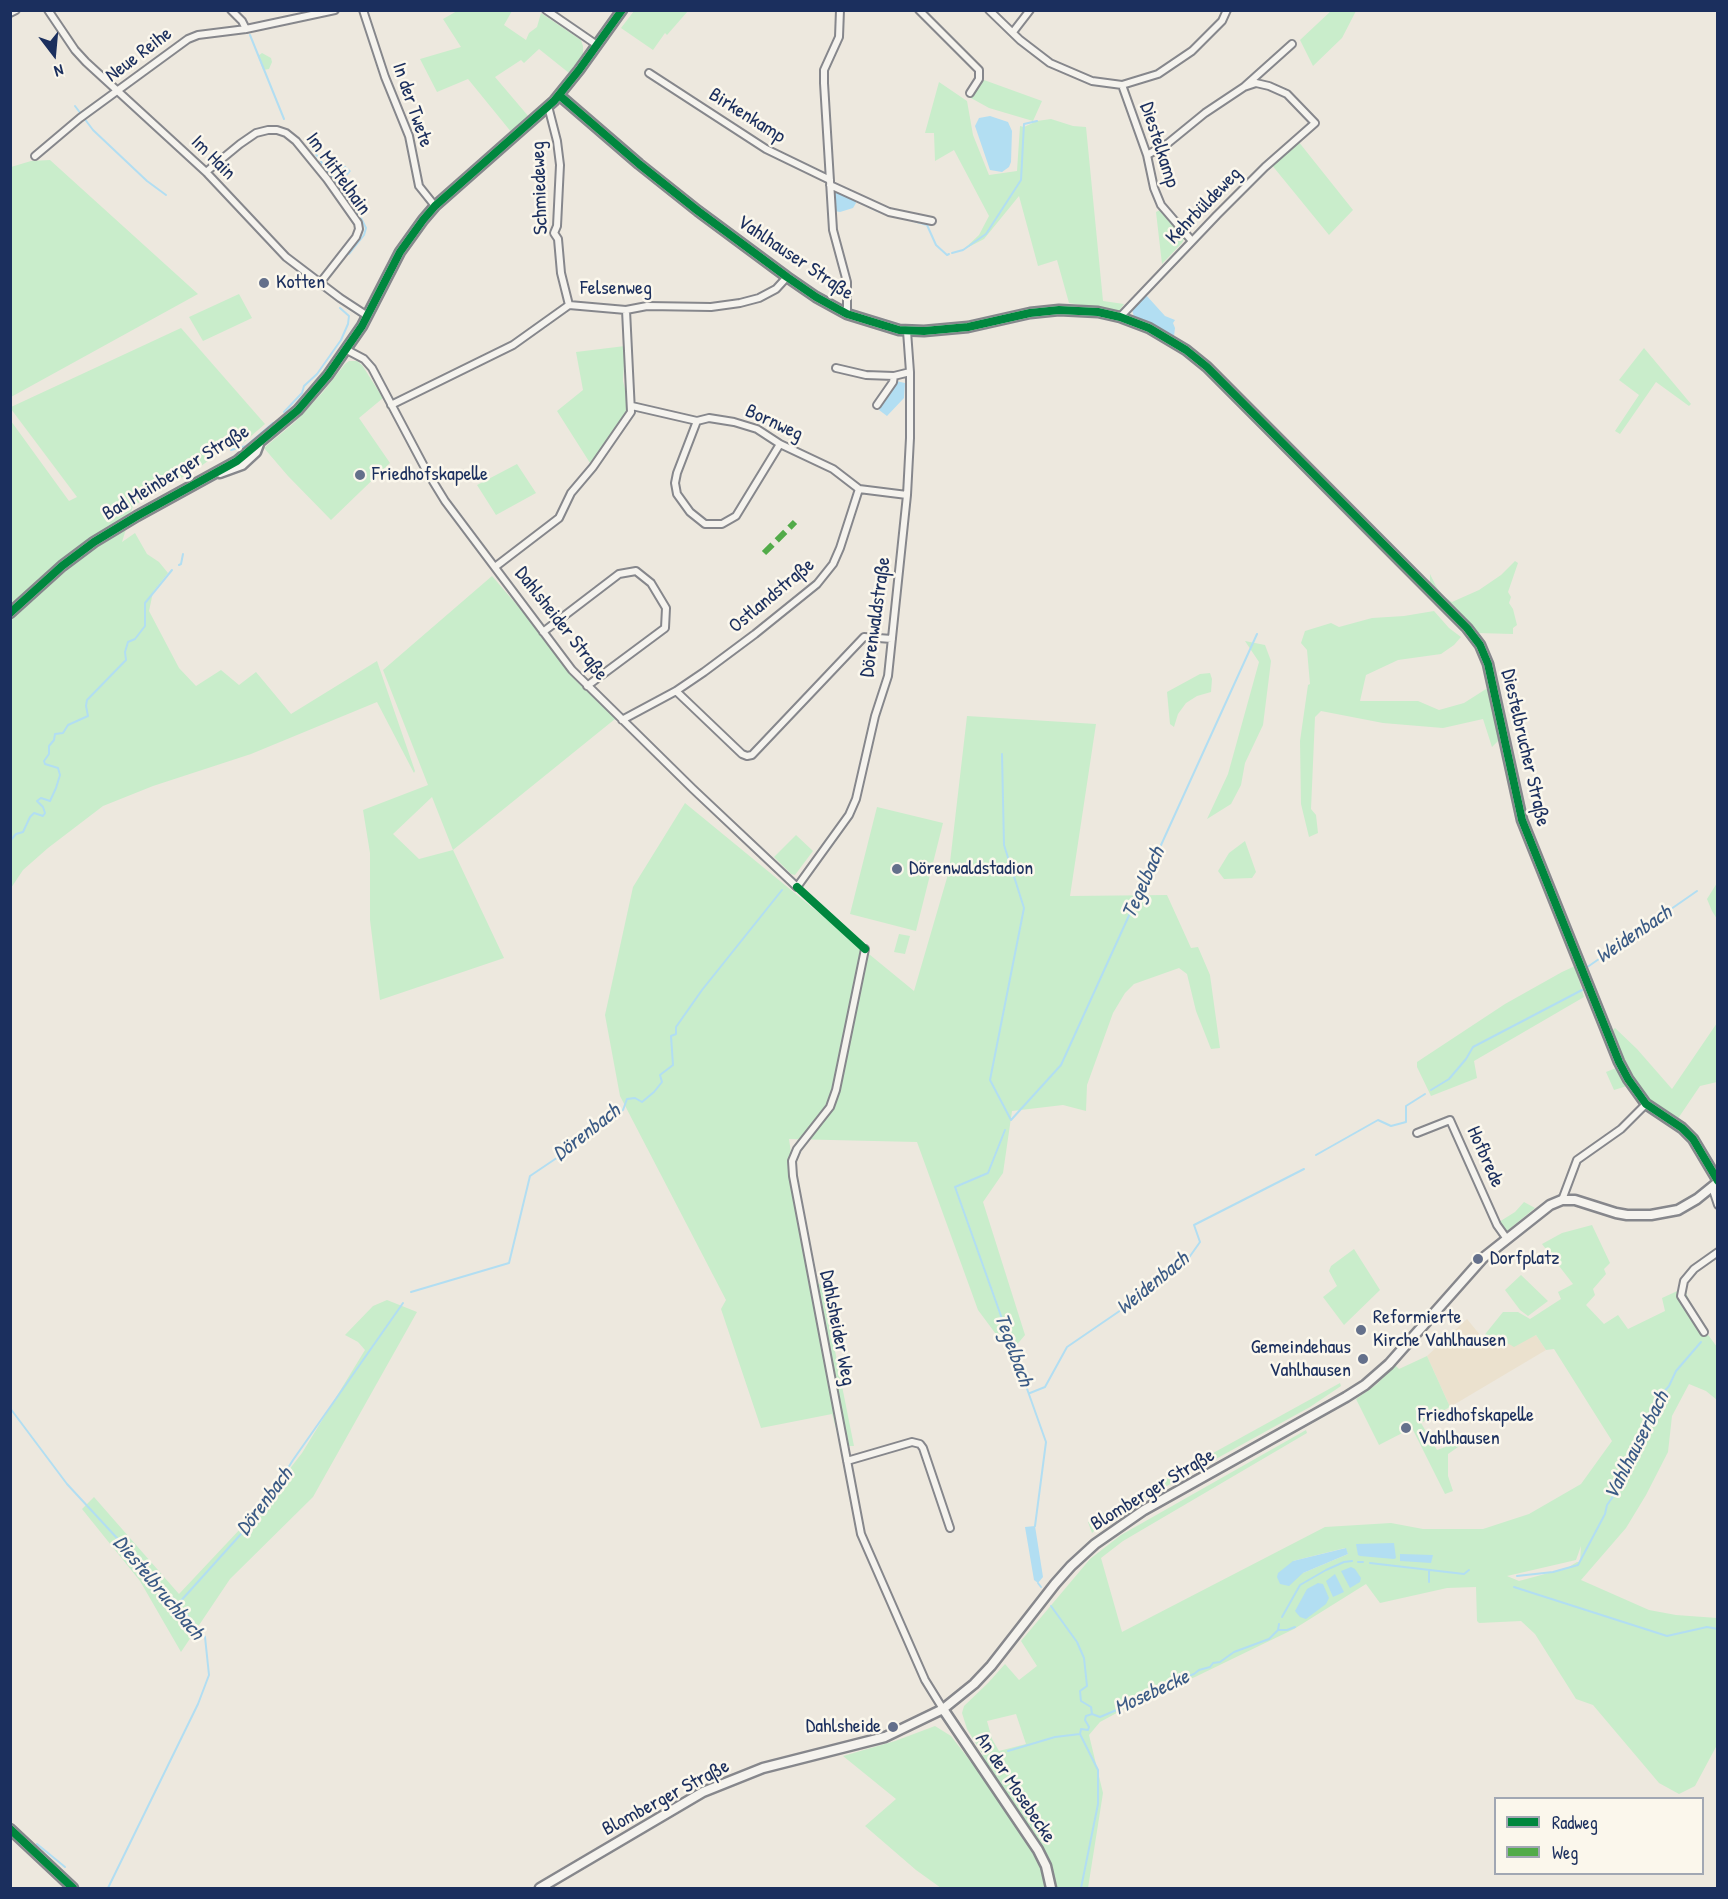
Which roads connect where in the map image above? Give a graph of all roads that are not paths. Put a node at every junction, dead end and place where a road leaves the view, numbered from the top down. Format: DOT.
graph roads {
  1 [pos="16,10"];
  2 [pos="48,10"];
  3 [pos="231,10"];
  4 [pos="335,10"];
  5 [pos="363,10"];
  6 [pos="546,10"];
  7 [pos="622,10"];
  8 [pos="840,10"];
  9 [pos="919,10"];
  10 [pos="989,10"];
  11 [pos="1030,10"];
  12 [pos="1227,10"];
  13 [pos="10,13"];
  14 [pos="246,29"];
  15 [pos="1013,33"];
  16 [pos="597,45"];
  17 [pos="1292,45"];
  18 [pos="649,73"];
  19 [pos="1122,85"];
  20 [pos="1244,87"];
  21 [pos="119,91"];
  22 [pos="970,93"];
  23 [pos="560,95"];
  24 [pos="548,106"];
  25 [pos="1147,155"];
  26 [pos="35,156"];
  27 [pos="206,172"];
  28 [pos="830,183"];
  29 [pos="435,206"];
  30 [pos="932,220"];
  31 [pos="1192,241"];
  32 [pos="787,277"];
  33 [pos="320,283"];
  34 [pos="569,305"];
  35 [pos="626,310"];
  36 [pos="847,314"];
  37 [pos="365,317"];
  38 [pos="1120,317"];
  39 [pos="907,331"];
  40 [pos="1160,333"];
  41 [pos="345,349"];
  42 [pos="836,368"];
  43 [pos="910,372"];
  44 [pos="894,376"];
  45 [pos="391,405"];
  46 [pos="877,405"];
  47 [pos="632,406"];
  48 [pos="697,421"];
  49 [pos="780,444"];
  50 [pos="859,489"];
  51 [pos="907,495"];
  52 [pos="495,567"];
  53 [pos="10,613"];
  54 [pos="543,632"];
  55 [pos="892,639"];
  56 [pos="587,686"];
  57 [pos="676,691"];
  58 [pos="622,720"];
  59 [pos="797,887"];
  60 [pos="865,949"];
  61 [pos="1646,1104"];
  62 [pos="1417,1133"];
  63 [pos="1716,1184"];
  64 [pos="1562,1200"];
  65 [pos="1718,1205"];
  66 [pos="1507,1239"];
  67 [pos="1718,1252"];
  68 [pos="1704,1332"];
  69 [pos="847,1461"];
  70 [pos="950,1528"];
  71 [pos="943,1709"];
  72 [pos="10,1829"];
  73 [pos="73,1888"];
  74 [pos="540,1888"];
  75 [pos="1051,1888"];
  1 -- 13 [label="street"];
  2 -- 21 [label="street, Im Hain"];
  3 -- 14 [label="street"];
  4 -- 14 [label="street, Neue Reihe"];
  5 -- 29 [label="street, In der Twete"];
  6 -- 16 [label="street"];
  7 -- 16 [label="street, Bad Meinberger Straße"];
  8 -- 28 [label="street"];
  9 -- 22 [label="street"];
  10 -- 15 [label="street"];
  11 -- 15 [label="street"];
  12 -- 19 [label="street"];
  14 -- 21 [label="street, Neue Reihe"];
  15 -- 19 [label="street"];
  16 -- 23 [label="street, Bad Meinberger Straße"];
  17 -- 20 [label="street"];
  18 -- 28 [label="street, Birkenkamp"];
  19 -- 25 [label="street, Diestelkamp"];
  20 -- 25 [label="street"];
  20 -- 31 [label="street, Kehrbüldeweg"];
  21 -- 26 [label="street, Neue Reihe"];
  21 -- 27 [label="street, Im Hain"];
  23 -- 24 [label="street, Bad Meinberger Straße"];
  23 -- 32 [label="street, Vahlhauser Straße"];
  24 -- 29 [label="street, Bad Meinberger Straße"];
  24 -- 34 [label="street, Schmiedeweg"];
  25 -- 31 [label="street, Diestelkamp"];
  27 -- 33 [label="street, Im Hain"];
  27 -- 33 [label="street, Im Mittelhain"];
  28 -- 30 [label="street, Birkenkamp"];
  28 -- 36 [label="street"];
  29 -- 37 [label="street, Bad Meinberger Straße"];
  31 -- 38 [label="street, Kehrbüldeweg"];
  32 -- 35 [label="street, Felsenweg"];
  32 -- 36 [label="street, Vahlhauser Straße"];
  33 -- 37 [label="street, Im Hain"];
  34 -- 35 [label="street, Felsenweg"];
  34 -- 45 [label="street, Felsenweg"];
  35 -- 47 [label="street"];
  36 -- 39 [label="street, Vahlhauser Straße"];
  37 -- 41 [label="street, Bad Meinberger Straße"];
  38 -- 39 [label="street, Vahlhauser Straße"];
  38 -- 40 [label="street, Vahlhauser Straße"];
  39 -- 43 [label="street, Dörenwaldstraße"];
  40 -- 61 [label="street, Diestelbrucher Straße"];
  41 -- 45 [label="street, Dahlsheider Straße"];
  41 -- 53 [label="street, Bad Meinberger Straße"];
  42 -- 44 [label="street"];
  43 -- 44 [label="street"];
  43 -- 51 [label="street, Dörenwaldstraße"];
  44 -- 46 [label="street"];
  45 -- 52 [label="street, Dahlsheider Straße"];
  47 -- 48 [label="street, Bornweg"];
  47 -- 52 [label="street"];
  48 -- 49 [label="street, Bornweg"];
  48 -- 49 [label="street"];
  49 -- 50 [label="street, Bornweg"];
  50 -- 51 [label="street"];
  50 -- 57 [label="street, Ostlandstraße"];
  51 -- 55 [label="street, Dörenwaldstraße"];
  52 -- 54 [label="street, Dahlsheider Straße"];
  54 -- 56 [label="street, Dahlsheider Straße"];
  54 -- 56 [label="street"];
  55 -- 57 [label="street"];
  55 -- 59 [label="street, Dörenwaldstraße"];
  56 -- 58 [label="street, Dahlsheider Straße"];
  57 -- 58 [label="street, Ostlandstraße"];
  58 -- 59 [label="street, Dahlsheider Straße"];
  60 -- 69 [label="street, Dahlsheider Weg"];
  61 -- 63 [label="street, Diestelbrucher Straße"];
  61 -- 64 [label="street"];
  62 -- 66 [label="street, Hofbrede"];
  63 -- 64 [label="street"];
  63 -- 65 [label="street"];
  64 -- 66 [label="street, Blomberger Straße"];
  66 -- 71 [label="street, Blomberger Straße"];
  67 -- 68 [label="street"];
  69 -- 70 [label="street"];
  69 -- 71 [label="street, Dahlsheider Weg"];
  71 -- 74 [label="street, Blomberger Straße"];
  71 -- 75 [label="street, An der Mosebecke"];
  72 -- 73 [label="street"];
}
